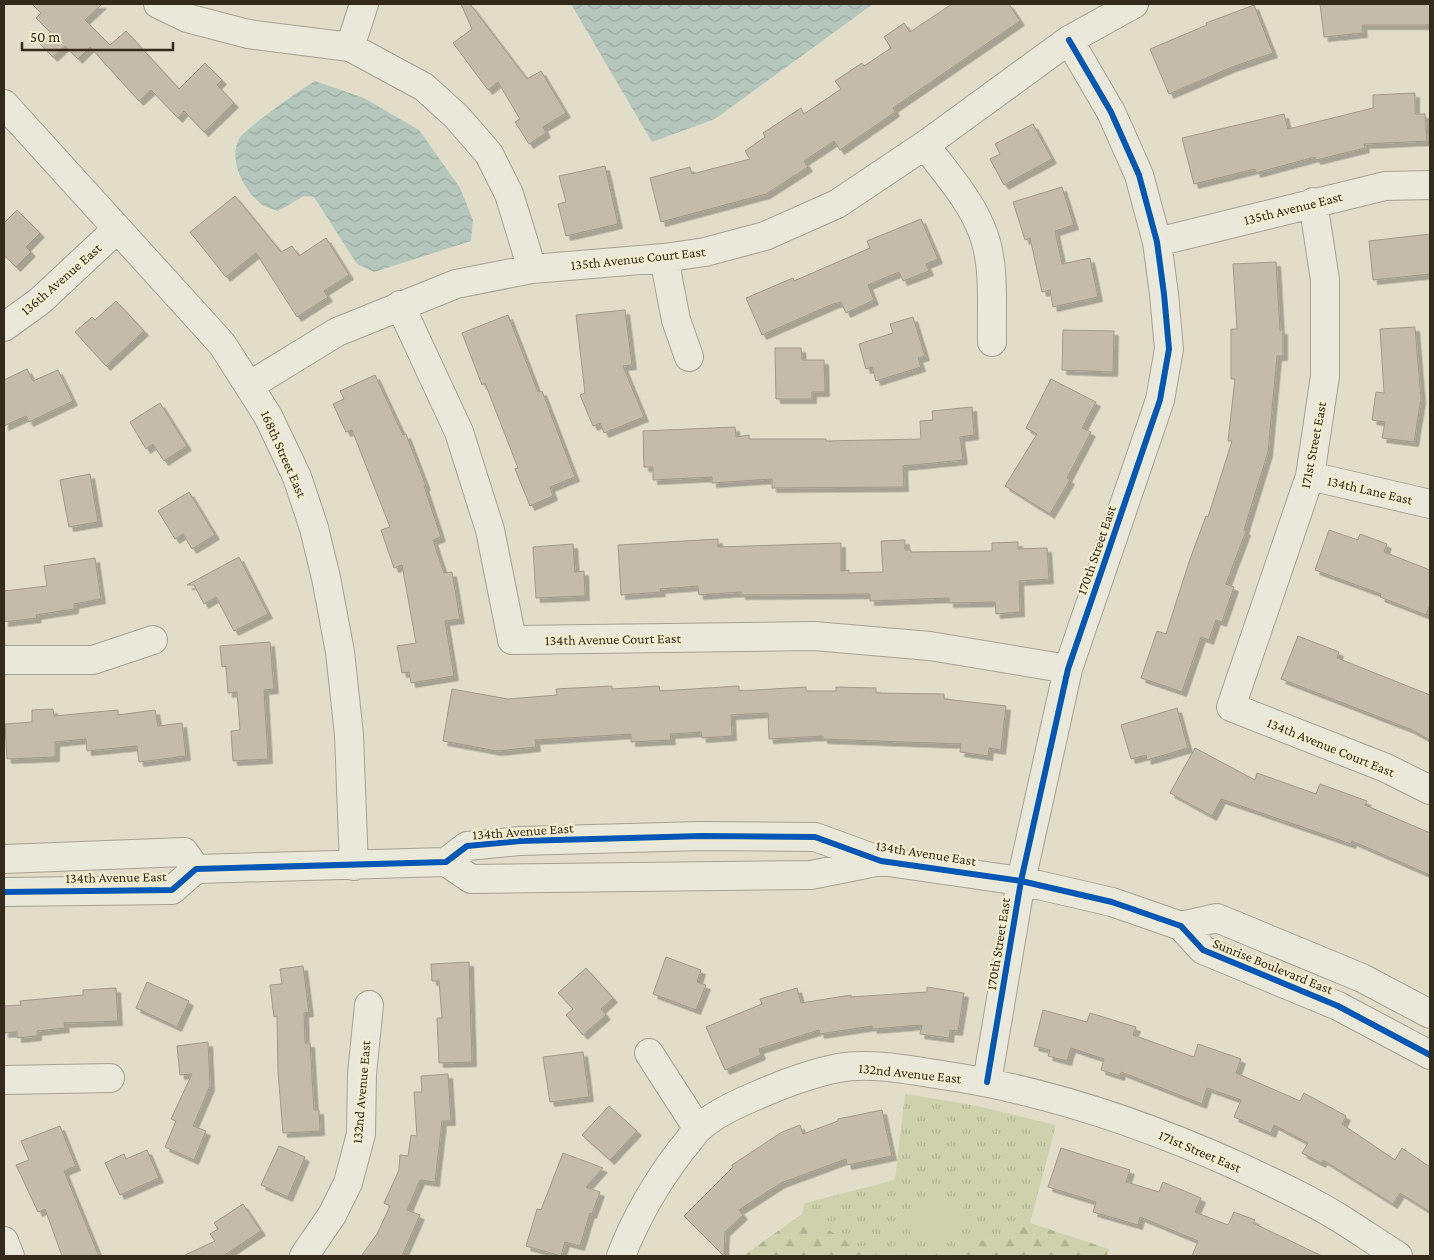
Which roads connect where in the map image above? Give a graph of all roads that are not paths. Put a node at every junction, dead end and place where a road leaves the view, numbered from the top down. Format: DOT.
graph roads {
  1 [pos="158,4"];
  2 [pos="364,4"];
  3 [pos="1134,4"];
  4 [pos="1069,40"];
  5 [pos="350,47"];
  6 [pos="4,104"];
  7 [pos="925,146"];
  8 [pos="1430,185"];
  9 [pos="1313,202"];
  10 [pos="117,229"];
  11 [pos="1157,242"];
  12 [pos="664,258"];
  13 [pos="532,269"];
  14 [pos="400,305"];
  15 [pos="4,327"];
  16 [pos="992,342"];
  17 [pos="689,357"];
  18 [pos="249,386"];
  19 [pos="1310,476"];
  20 [pos="1430,504"];
  21 [pos="153,640"];
  22 [pos="4,660"];
  23 [pos="1068,669"];
  24 [pos="1231,707"];
  25 [pos="1430,790"];
  26 [pos="457,854"];
  27 [pos="4,859"];
  28 [pos="880,860"];
  29 [pos="354,866"];
  30 [pos="196,869"];
  31 [pos="1021,881"];
  32 [pos="4,892"];
  33 [pos="1180,926"];
  34 [pos="369,1005"];
  35 [pos="1430,1014"];
  36 [pos="649,1053"];
  37 [pos="1430,1055"];
  38 [pos="110,1078"];
  39 [pos="4,1080"];
  40 [pos="986,1082"];
  41 [pos="698,1129"];
  42 [pos="4,1241"];
  43 [pos="1381,1252"];
  44 [pos="10,1256"];
  45 [pos="304,1256"];
  46 [pos="621,1256"];
  1 -- 5 [label="street"];
  2 -- 5 [label="street"];
  3 -- 4 [label="street, 135th Avenue Court East"];
  4 -- 7 [label="street, 135th Avenue Court East"];
  4 -- 11 [label="street, 170th Street East"];
  5 -- 13 [label="street"];
  6 -- 10 [label="street, 168th Street East"];
  7 -- 12 [label="street, 135th Avenue Court East"];
  7 -- 16 [label="street"];
  8 -- 9 [label="street, 135th Avenue East"];
  9 -- 11 [label="street, 135th Avenue East"];
  9 -- 19 [label="street, 171st Street East"];
  10 -- 15 [label="street, 136th Avenue East"];
  10 -- 18 [label="street, 168th Street East"];
  11 -- 23 [label="street, 170th Street East"];
  12 -- 13 [label="street, 135th Avenue Court East"];
  12 -- 17 [label="street"];
  13 -- 14 [label="street, 135th Avenue Court East"];
  14 -- 18 [label="street, 135th Avenue Court East"];
  14 -- 23 [label="street, 134th Avenue Court East"];
  18 -- 29 [label="street, 168th Street East"];
  19 -- 20 [label="street, 134th Lane East"];
  19 -- 24 [label="street, 171st Street East"];
  21 -- 22 [label="street"];
  23 -- 31 [label="street, 170th Street East"];
  24 -- 25 [label="street, 134th Avenue Court East"];
  26 -- 28 [label="street, 134th Avenue East"];
  26 -- 28 [label="street, 134th Avenue East"];
  26 -- 29 [label="street, 134th Avenue East"];
  27 -- 30 [label="street, 134th Avenue East"];
  28 -- 31 [label="street, 134th Avenue East"];
  29 -- 30 [label="street, 134th Avenue East"];
  30 -- 32 [label="street, 134th Avenue East"];
  31 -- 33 [label="street, Sunrise Boulevard East"];
  31 -- 40 [label="street, 170th Street East"];
  33 -- 35 [label="street, Sunrise Boulevard East"];
  33 -- 37 [label="street, Sunrise Boulevard East"];
  34 -- 45 [label="street, 132nd Avenue East"];
  36 -- 41 [label="street"];
  38 -- 39 [label="street"];
  40 -- 41 [label="street, 132nd Avenue East"];
  40 -- 43 [label="street, 171st Street East"];
  41 -- 46 [label="street, 132nd Avenue East"];
  42 -- 44 [label="street"];
}
